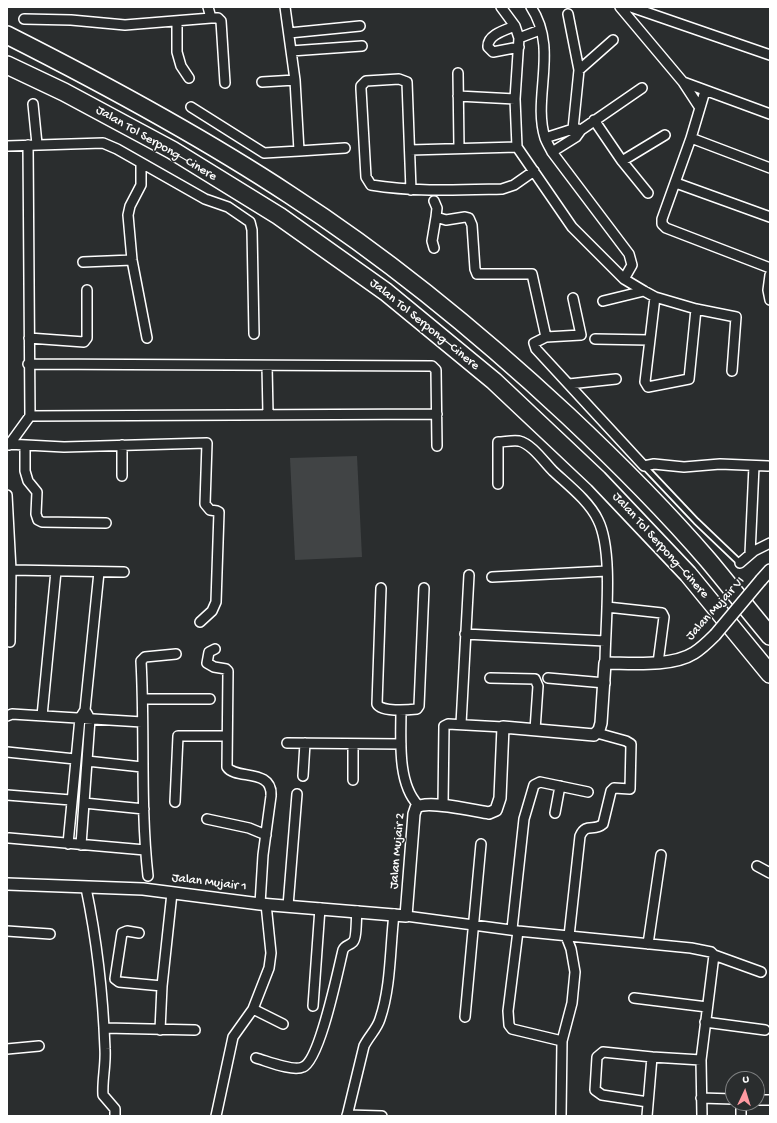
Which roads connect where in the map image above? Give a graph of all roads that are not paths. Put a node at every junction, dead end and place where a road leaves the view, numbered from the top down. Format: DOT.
graph roads {
  1 [pos="208,7"];
  2 [pos="285,7"];
  3 [pos="501,7"];
  4 [pos="531,7"];
  5 [pos="620,7"];
  6 [pos="631,7"];
  7 [pos="644,12"];
  8 [pos="568,14"];
  9 [pos="211,18"];
  10 [pos="24,19"];
  11 [pos="177,21"];
  12 [pos="360,26"];
  13 [pos="514,26"];
  14 [pos="636,26"];
  15 [pos="288,33"];
  16 [pos="7,35"];
  17 [pos="528,37"];
  18 [pos="613,40"];
  19 [pos="362,46"];
  20 [pos="291,51"];
  21 [pos="770,55"];
  22 [pos="7,65"];
  23 [pos="579,70"];
  24 [pos="458,72"];
  25 [pos="189,78"];
  26 [pos="295,80"];
  27 [pos="262,82"];
  28 [pos="683,82"];
  29 [pos="225,83"];
  30 [pos="642,88"];
  31 [pos="705,91"];
  32 [pos="458,96"];
  33 [pos="515,99"];
  34 [pos="33,104"];
  35 [pos="191,108"];
  36 [pos="700,108"];
  37 [pos="770,114"];
  38 [pos="594,120"];
  39 [pos="576,132"];
  40 [pos="665,135"];
  41 [pos="545,138"];
  42 [pos="691,138"];
  43 [pos="32,145"];
  44 [pos="7,146"];
  45 [pos="517,147"];
  46 [pos="345,148"];
  47 [pos="459,148"];
  48 [pos="410,150"];
  49 [pos="299,151"];
  50 [pos="552,152"];
  51 [pos="622,162"];
  52 [pos="140,163"];
  53 [pos="770,168"];
  54 [pos="534,171"];
  55 [pos="676,183"];
  56 [pos="411,190"];
  57 [pos="648,193"];
  58 [pos="434,201"];
  59 [pos="436,216"];
  60 [pos="770,217"];
  61 [pos="434,248"];
  62 [pos="132,260"];
  63 [pos="83,262"];
  64 [pos="770,268"];
  65 [pos="770,275"];
  66 [pos="624,279"];
  67 [pos="87,290"];
  68 [pos="644,291"];
  69 [pos="655,296"];
  70 [pos="573,298"];
  71 [pos="770,300"];
  72 [pos="603,301"];
  73 [pos="696,309"];
  74 [pos="254,334"];
  75 [pos="546,337"];
  76 [pos="29,338"];
  77 [pos="147,338"];
  78 [pos="595,339"];
  79 [pos="649,340"];
  80 [pos="28,364"];
  81 [pos="267,366"];
  82 [pos="732,371"];
  83 [pos="616,379"];
  84 [pos="569,384"];
  85 [pos="268,414"];
  86 [pos="437,414"];
  87 [pos="30,416"];
  88 [pos="8,444"];
  89 [pos="122,445"];
  90 [pos="25,446"];
  91 [pos="437,446"];
  92 [pos="644,466"];
  93 [pos="754,466"];
  94 [pos="768,466"];
  95 [pos="122,476"];
  96 [pos="498,484"];
  97 [pos="7,495"];
  98 [pos="106,522"];
  99 [pos="770,543"];
  100 [pos="750,554"];
  101 [pos="740,563"];
  102 [pos="11,570"];
  103 [pos="770,570"];
  104 [pos="56,571"];
  105 [pos="606,571"];
  106 [pos="99,572"];
  107 [pos="124,572"];
  108 [pos="469,575"];
  109 [pos="492,577"];
  110 [pos="381,588"];
  111 [pos="424,588"];
  112 [pos="607,607"];
  113 [pos="200,622"];
  114 [pos="465,634"];
  115 [pos="770,636"];
  116 [pos="605,641"];
  117 [pos="10,642"];
  118 [pos="215,648"];
  119 [pos="176,654"];
  120 [pos="605,663"];
  121 [pos="658,663"];
  122 [pos="770,674"];
  123 [pos="490,678"];
  124 [pos="548,678"];
  125 [pos="605,683"];
  126 [pos="210,698"];
  127 [pos="143,699"];
  128 [pos="401,710"];
  129 [pos="7,716"];
  130 [pos="42,716"];
  131 [pos="85,716"];
  132 [pos="142,722"];
  133 [pos="461,724"];
  134 [pos="503,727"];
  135 [pos="535,730"];
  136 [pos="597,733"];
  137 [pos="227,736"];
  138 [pos="287,743"];
  139 [pos="305,743"];
  140 [pos="353,744"];
  141 [pos="401,744"];
  142 [pos="7,752"];
  143 [pos="75,759"];
  144 [pos="87,761"];
  145 [pos="142,766"];
  146 [pos="303,776"];
  147 [pos="353,780"];
  148 [pos="560,786"];
  149 [pos="588,792"];
  150 [pos="298,794"];
  151 [pos="7,795"];
  152 [pos="71,800"];
  153 [pos="175,802"];
  154 [pos="84,803"];
  155 [pos="443,805"];
  156 [pos="418,806"];
  157 [pos="144,809"];
  158 [pos="554,812"];
  159 [pos="207,818"];
  160 [pos="266,834"];
  161 [pos="9,838"];
  162 [pos="68,844"];
  163 [pos="481,844"];
  164 [pos="81,845"];
  165 [pos="145,850"];
  166 [pos="661,855"];
  167 [pos="757,866"];
  168 [pos="770,873"];
  169 [pos="148,876"];
  170 [pos="7,884"];
  171 [pos="86,888"];
  172 [pos="172,893"];
  173 [pos="263,904"];
  174 [pos="288,906"];
  175 [pos="320,908"];
  176 [pos="357,911"];
  177 [pos="394,914"];
  178 [pos="406,916"];
  179 [pos="474,924"];
  180 [pos="515,930"];
  181 [pos="7,931"];
  182 [pos="139,933"];
  183 [pos="50,934"];
  184 [pos="567,936"];
  185 [pos="648,944"];
  186 [pos="714,955"];
  187 [pos="761,972"];
  188 [pos="162,986"];
  189 [pos="634,998"];
  190 [pos="313,1006"];
  191 [pos="707,1007"];
  192 [pos="253,1009"];
  193 [pos="465,1017"];
  194 [pos="705,1022"];
  195 [pos="283,1024"];
  196 [pos="105,1028"];
  197 [pos="160,1030"];
  198 [pos="195,1030"];
  199 [pos="765,1030"];
  200 [pos="562,1041"];
  201 [pos="39,1046"];
  202 [pos="7,1049"];
  203 [pos="652,1057"];
  204 [pos="256,1058"];
  205 [pos="701,1060"];
  206 [pos="701,1098"];
  207 [pos="725,1100"];
  208 [pos="648,1102"];
  209 [pos="347,1115"];
  210 [pos="115,1116"];
  211 [pos="216,1116"];
  212 [pos="382,1116"];
  213 [pos="561,1116"];
  214 [pos="647,1116"];
  215 [pos="702,1116"];
  1 -- 9 [label="street"];
  2 -- 15 [label="street"];
  3 -- 13 [label="street"];
  4 -- 17 [label="street"];
  5 -- 14 [label="street"];
  6 -- 7 [label="street"];
  7 -- 14 [label="street"];
  7 -- 21 [label="street"];
  8 -- 23 [label="street"];
  9 -- 11 [label="street"];
  9 -- 29 [label="street"];
  10 -- 11 [label="street"];
  11 -- 25 [label="street"];
  12 -- 15 [label="street"];
  13 -- 17 [label="street"];
  13 -- 17 [label="street"];
  14 -- 28 [label="street"];
  15 -- 20 [label="street"];
  16 -- 115 [label="highway, Jalan Tol Serpong–Cinere"];
  17 -- 33 [label="street"];
  17 -- 41 [label="street"];
  18 -- 23 [label="street"];
  19 -- 20 [label="street"];
  20 -- 26 [label="street"];
  22 -- 122 [label="highway, Jalan Tol Serpong–Cinere"];
  23 -- 39 [label="street"];
  24 -- 32 [label="street"];
  26 -- 27 [label="street"];
  26 -- 49 [label="street"];
  28 -- 31 [label="street"];
  28 -- 36 [label="street"];
  30 -- 38 [label="street"];
  31 -- 36 [label="street"];
  31 -- 37 [label="street"];
  32 -- 33 [label="street"];
  32 -- 47 [label="street"];
  33 -- 45 [label="street"];
  34 -- 43 [label="street"];
  35 -- 49 [label="street"];
  36 -- 42 [label="street"];
  38 -- 39 [label="street"];
  38 -- 51 [label="street"];
  39 -- 41 [label="street"];
  39 -- 50 [label="street"];
  40 -- 51 [label="street"];
  41 -- 50 [label="street"];
  42 -- 53 [label="street"];
  42 -- 55 [label="street"];
  43 -- 44 [label="street"];
  43 -- 52 [label="street"];
  43 -- 76 [label="street"];
  45 -- 47 [label="street"];
  45 -- 54 [label="street"];
  46 -- 49 [label="street"];
  47 -- 48 [label="street"];
  48 -- 56 [label="street"];
  48 -- 56 [label="street"];
  50 -- 66 [label="street"];
  51 -- 57 [label="street"];
  52 -- 62 [label="street"];
  52 -- 74 [label="street"];
  54 -- 56 [label="street"];
  54 -- 66 [label="street"];
  55 -- 60 [label="street"];
  55 -- 64 [label="street"];
  58 -- 59 [label="street"];
  59 -- 61 [label="street"];
  59 -- 75 [label="street"];
  62 -- 63 [label="street"];
  62 -- 77 [label="street"];
  65 -- 71 [label="street"];
  66 -- 68 [label="street"];
  67 -- 76 [label="street"];
  68 -- 69 [label="street"];
  68 -- 72 [label="street"];
  69 -- 73 [label="street"];
  69 -- 79 [label="street"];
  70 -- 75 [label="street"];
  73 -- 79 [label="street"];
  73 -- 82 [label="street"];
  75 -- 84 [label="street"];
  76 -- 80 [label="street"];
  78 -- 79 [label="street"];
  80 -- 81 [label="street"];
  80 -- 87 [label="street"];
  81 -- 85 [label="street"];
  81 -- 86 [label="street"];
  83 -- 84 [label="street"];
  84 -- 92 [label="street"];
  85 -- 86 [label="street"];
  85 -- 87 [label="street"];
  86 -- 91 [label="street"];
  87 -- 88 [label="street"];
  88 -- 90 [label="street"];
  89 -- 90 [label="street"];
  89 -- 95 [label="street"];
  89 -- 113 [label="street"];
  90 -- 98 [label="street"];
  92 -- 93 [label="street"];
  92 -- 101 [label="lane"];
  93 -- 94 [label="street"];
  93 -- 100 [label="street"];
  96 -- 105 [label="street"];
  97 -- 102 [label="street"];
  99 -- 100 [label="street"];
  100 -- 101 [label="street"];
  102 -- 104 [label="street"];
  102 -- 117 [label="street"];
  103 -- 121 [label="street, Jalan Mujair VI, bridge"];
  104 -- 106 [label="street"];
  104 -- 130 [label="street"];
  105 -- 109 [label="street"];
  105 -- 112 [label="street"];
  106 -- 107 [label="street"];
  106 -- 131 [label="street"];
  108 -- 114 [label="street"];
  110 -- 128 [label="street"];
  111 -- 128 [label="street"];
  112 -- 116 [label="street"];
  112 -- 121 [label="street"];
  114 -- 116 [label="street"];
  114 -- 133 [label="street"];
  116 -- 120 [label="street"];
  118 -- 137 [label="street"];
  119 -- 127 [label="street"];
  120 -- 121 [label="street, Jalan Mujair VI"];
  120 -- 125 [label="street"];
  123 -- 135 [label="street"];
  124 -- 125 [label="street"];
  125 -- 136 [label="street"];
  126 -- 127 [label="street"];
  127 -- 132 [label="street"];
  128 -- 141 [label="street"];
  129 -- 130 [label="street"];
  130 -- 131 [label="street"];
  131 -- 132 [label="street"];
  131 -- 143 [label="street"];
  131 -- 144 [label="street"];
  132 -- 145 [label="street"];
  133 -- 134 [label="street"];
  133 -- 155 [label="street"];
  134 -- 135 [label="street"];
  134 -- 155 [label="street, Jalan Mujair 2"];
  135 -- 136 [label="street"];
  136 -- 184 [label="street"];
  137 -- 153 [label="street"];
  137 -- 160 [label="street"];
  138 -- 139 [label="street"];
  139 -- 140 [label="street"];
  139 -- 146 [label="street"];
  140 -- 141 [label="street"];
  140 -- 147 [label="street"];
  141 -- 156 [label="street"];
  142 -- 143 [label="street"];
  143 -- 152 [label="street"];
  144 -- 145 [label="street"];
  144 -- 154 [label="street"];
  145 -- 157 [label="street"];
  148 -- 149 [label="street"];
  148 -- 158 [label="street"];
  148 -- 180 [label="street"];
  150 -- 174 [label="street"];
  151 -- 152 [label="street"];
  152 -- 162 [label="street"];
  154 -- 157 [label="street"];
  154 -- 164 [label="street"];
  155 -- 156 [label="street, Jalan Mujair 2"];
  156 -- 178 [label="street, Jalan Mujair 2"];
  157 -- 165 [label="street"];
  159 -- 160 [label="street"];
  160 -- 173 [label="street"];
  161 -- 162 [label="street"];
  162 -- 164 [label="street"];
  163 -- 179 [label="street"];
  164 -- 165 [label="street"];
  165 -- 169 [label="street"];
  166 -- 185 [label="street"];
  167 -- 168 [label="street"];
  170 -- 171 [label="street, Jalan Mujair 1"];
  171 -- 172 [label="street, Jalan Mujair 1"];
  171 -- 196 [label="street"];
  172 -- 173 [label="street, Jalan Mujair 1"];
  172 -- 188 [label="street"];
  173 -- 174 [label="street, Jalan Mujair 1"];
  173 -- 192 [label="street"];
  174 -- 175 [label="street, Jalan Mujair 1"];
  175 -- 176 [label="street, Jalan Mujair 1"];
  175 -- 190 [label="street"];
  176 -- 177 [label="street, Jalan Mujair 1"];
  176 -- 204 [label="street"];
  177 -- 178 [label="street, Jalan Mujair 1"];
  177 -- 209 [label="street"];
  178 -- 179 [label="street"];
  179 -- 180 [label="street"];
  179 -- 193 [label="street"];
  180 -- 184 [label="street"];
  180 -- 200 [label="street"];
  181 -- 183 [label="street"];
  182 -- 188 [label="street"];
  184 -- 185 [label="street"];
  184 -- 200 [label="street"];
  185 -- 186 [label="street"];
  186 -- 187 [label="street"];
  186 -- 191 [label="street"];
  188 -- 197 [label="street"];
  189 -- 191 [label="street"];
  191 -- 194 [label="street"];
  192 -- 195 [label="street"];
  192 -- 211 [label="street"];
  194 -- 199 [label="street"];
  194 -- 205 [label="street"];
  196 -- 197 [label="street"];
  196 -- 210 [label="street"];
  197 -- 198 [label="street"];
  200 -- 213 [label="street"];
  201 -- 202 [label="street"];
  203 -- 205 [label="street"];
  203 -- 208 [label="street"];
  203 -- 208 [label="street"];
  205 -- 206 [label="street"];
  206 -- 207 [label="street"];
  206 -- 215 [label="street"];
  208 -- 214 [label="street"];
  209 -- 212 [label="street"];
}
